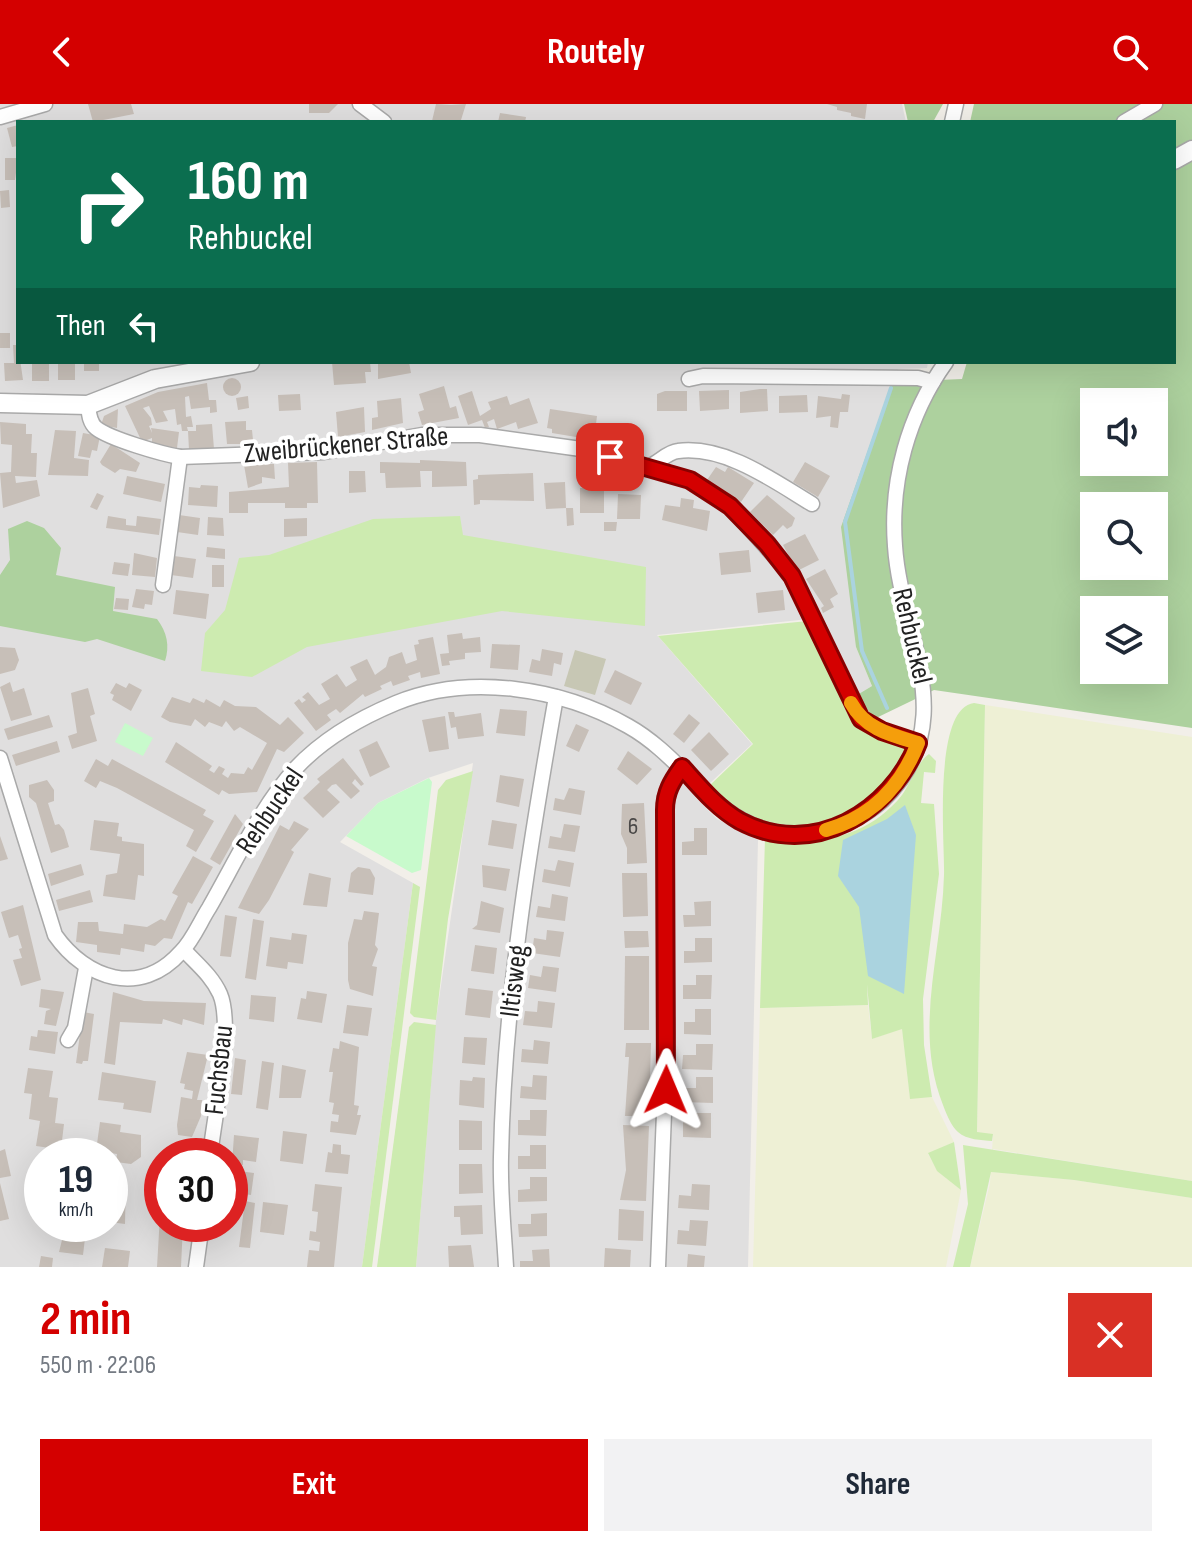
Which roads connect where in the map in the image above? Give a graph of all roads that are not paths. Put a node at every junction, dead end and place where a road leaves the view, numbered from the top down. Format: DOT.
graph roads {
  1 [pos="45,104"];
  2 [pos="360,104"];
  3 [pos="1155,104"];
  4 [pos="0,117"];
  5 [pos="381,120"];
  6 [pos="1127,120"];
  7 [pos="239,364"];
  8 [pos="945,364"];
  9 [pos="689,379"];
  10 [pos="933,382"];
  11 [pos="0,403"];
  12 [pos="88,405"];
  13 [pos="180,457"];
  14 [pos="650,466"];
  15 [pos="812,504"];
  16 [pos="163,585"];
  17 [pos="556,697"];
  18 [pos="918,743"];
  19 [pos="0,758"];
  20 [pos="682,767"];
  21 [pos="184,950"];
  22 [pos="86,968"];
  23 [pos="68,1040"];
  24 [pos="212,1138"];
  25 [pos="199,1242"];
  26 [pos="196,1267"];
  27 [pos="506,1267"];
  28 [pos="658,1267"];
  1 -- 4 [label="street"];
  2 -- 5 [label="street"];
  3 -- 6 [label="street"];
  7 -- 12 [label="street"];
  8 -- 10 [label="street, Rehbuckel"];
  9 -- 10 [label="street"];
  10 -- 18 [label="street, Rehbuckel"];
  11 -- 12 [label="street"];
  12 -- 13 [label="street, Zweibrückener Straße"];
  13 -- 14 [label="street, Zweibrückener Straße"];
  13 -- 16 [label="street"];
  14 -- 15 [label="street"];
  14 -- 18 [label="street, Zweibrückener Straße"];
  17 -- 20 [label="street, Rehbuckel"];
  17 -- 21 [label="street, Rehbuckel"];
  17 -- 27 [label="street, Iltisweg"];
  18 -- 20 [label="street, Rehbuckel"];
  19 -- 22 [label="street"];
  20 -- 28 [label="street"];
  21 -- 22 [label="street, Rehbuckel"];
  21 -- 24 [label="street, Fuchsbau"];
  22 -- 23 [label="street"];
  25 -- 26 [label="street"];
}
